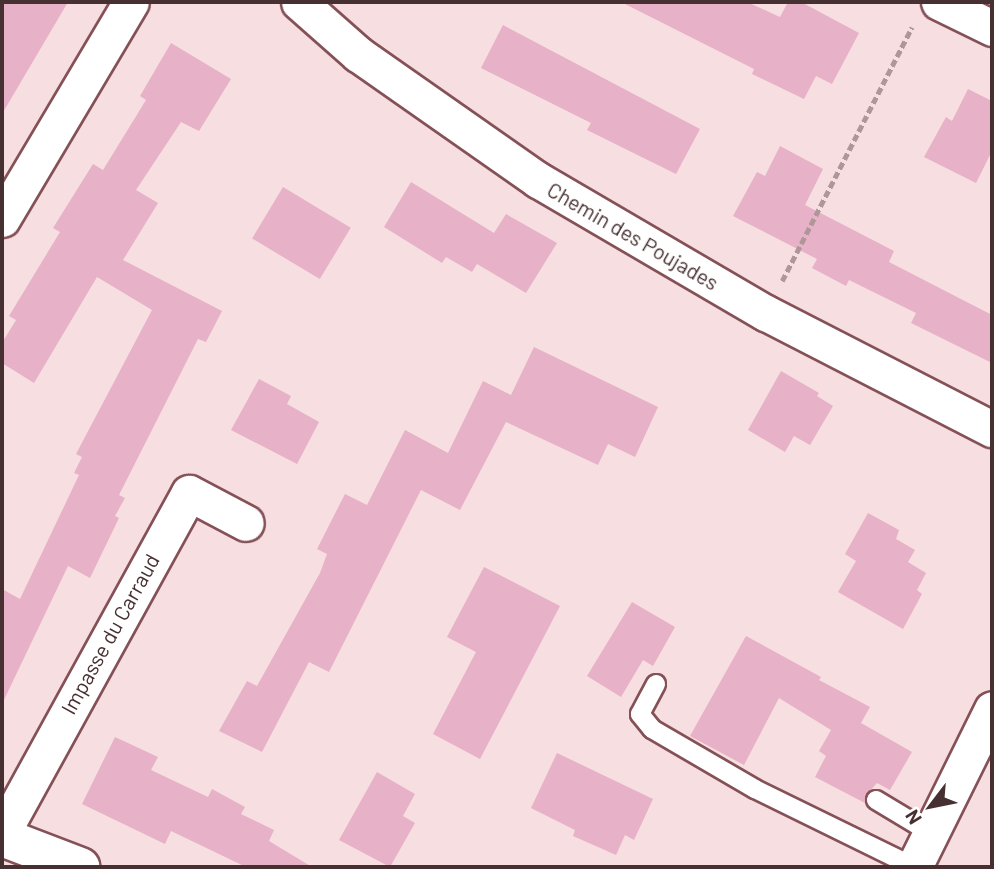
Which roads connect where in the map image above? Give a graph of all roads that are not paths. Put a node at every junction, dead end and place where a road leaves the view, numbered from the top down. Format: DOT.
graph roads {
  1 [pos="131,2"];
  2 [pos="299,2"];
  3 [pos="929,8"];
  4 [pos="992,28"];
  5 [pos="2,219"];
  6 [pos="992,429"];
  7 [pos="246,523"];
  8 [pos="656,684"];
  9 [pos="992,709"];
  10 [pos="876,800"];
  11 [pos="931,833"];
  12 [pos="2,835"];
  13 [pos="80,867"];
  14 [pos="914,867"];
  1 -- 5 [label="street"];
  2 -- 6 [label="street, Chemin des Poujades"];
  3 -- 4 [label="street"];
  7 -- 12 [label="street, Impasse du Carraud"];
  8 -- 14 [label="lane"];
  9 -- 11 [label="street"];
  10 -- 11 [label="lane"];
  11 -- 14 [label="street"];
  12 -- 13 [label="street"];
}
